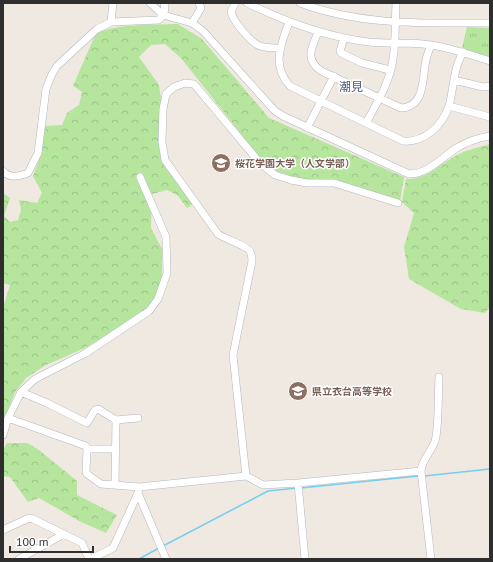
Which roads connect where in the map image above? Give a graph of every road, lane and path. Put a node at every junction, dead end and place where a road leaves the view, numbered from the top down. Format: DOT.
graph roads {
  1 [pos="113,3"];
  2 [pos="150,3"];
  3 [pos="164,3"];
  4 [pos="199,3"];
  5 [pos="235,3"];
  6 [pos="247,3"];
  7 [pos="300,3"];
  8 [pos="396,3"];
  9 [pos="163,15"];
  10 [pos="111,22"];
  11 [pos="289,22"];
  12 [pos="192,23"];
  13 [pos="395,23"];
  14 [pos="490,23"];
  15 [pos="318,32"];
  16 [pos="344,38"];
  17 [pos="394,43"];
  18 [pos="431,45"];
  19 [pos="280,48"];
  20 [pos="463,52"];
  21 [pos="490,61"];
  22 [pos="390,70"];
  23 [pos="334,76"];
  24 [pos="454,80"];
  25 [pos="490,86"];
  26 [pos="380,97"];
  27 [pos="321,101"];
  28 [pos="449,106"];
  29 [pos="490,117"];
  30 [pos="366,122"];
  31 [pos="307,128"];
  32 [pos="490,136"];
  33 [pos="3,171"];
  34 [pos="140,177"];
  35 [pos="398,203"];
  36 [pos="439,377"];
  37 [pos="21,392"];
  38 [pos="8,418"];
  39 [pos="138,418"];
  40 [pos="116,420"];
  41 [pos="3,435"];
  42 [pos="87,449"];
  43 [pos="116,449"];
  44 [pos="421,471"];
  45 [pos="246,476"];
  46 [pos="298,483"];
  47 [pos="115,485"];
  48 [pos="139,490"];
  49 [pos="3,530"];
  50 [pos="64,534"];
  51 [pos="18,559"];
  52 [pos="90,559"];
  53 [pos="166,559"];
  54 [pos="305,559"];
  55 [pos="431,559"];
  1 -- 10 [label="street"];
  2 -- 9 [label="street"];
  3 -- 9 [label="street"];
  4 -- 12 [label="street"];
  5 -- 19 [label="street"];
  6 -- 11 [label="street"];
  7 -- 13 [label="street"];
  8 -- 13 [label="street"];
  9 -- 10 [label="street"];
  9 -- 12 [label="street"];
  10 -- 33 [label="street"];
  11 -- 15 [label="street"];
  11 -- 19 [label="street"];
  12 -- 31 [label="street"];
  13 -- 14 [label="street"];
  13 -- 17 [label="street"];
  15 -- 16 [label="street"];
  15 -- 23 [label="street"];
  16 -- 17 [label="street"];
  16 -- 22 [label="street"];
  17 -- 18 [label="street"];
  17 -- 22 [label="street"];
  18 -- 20 [label="street"];
  18 -- 26 [label="street"];
  19 -- 27 [label="street"];
  20 -- 21 [label="street"];
  20 -- 24 [label="street"];
  22 -- 26 [label="street"];
  23 -- 26 [label="street"];
  23 -- 27 [label="street"];
  24 -- 25 [label="street"];
  24 -- 28 [label="street"];
  26 -- 30 [label="street"];
  27 -- 30 [label="street"];
  27 -- 31 [label="street"];
  28 -- 29 [label="street"];
  28 -- 30 [label="street"];
  31 -- 32 [label="street"];
  34 -- 37 [label="street"];
  35 -- 45 [label="street"];
  36 -- 44 [label="street"];
  37 -- 38 [label="street"];
  37 -- 40 [label="street"];
  38 -- 41 [label="street"];
  38 -- 42 [label="street"];
  39 -- 40 [label="street"];
  40 -- 43 [label="street"];
  42 -- 43 [label="street"];
  42 -- 47 [label="street"];
  43 -- 47 [label="street"];
  44 -- 46 [label="street"];
  44 -- 55 [label="street"];
  45 -- 46 [label="street"];
  45 -- 48 [label="street"];
  46 -- 54 [label="street"];
  47 -- 48 [label="street"];
  48 -- 52 [label="street"];
  48 -- 53 [label="street"];
  49 -- 50 [label="street"];
  50 -- 51 [label="street"];
  50 -- 52 [label="street"];
}
